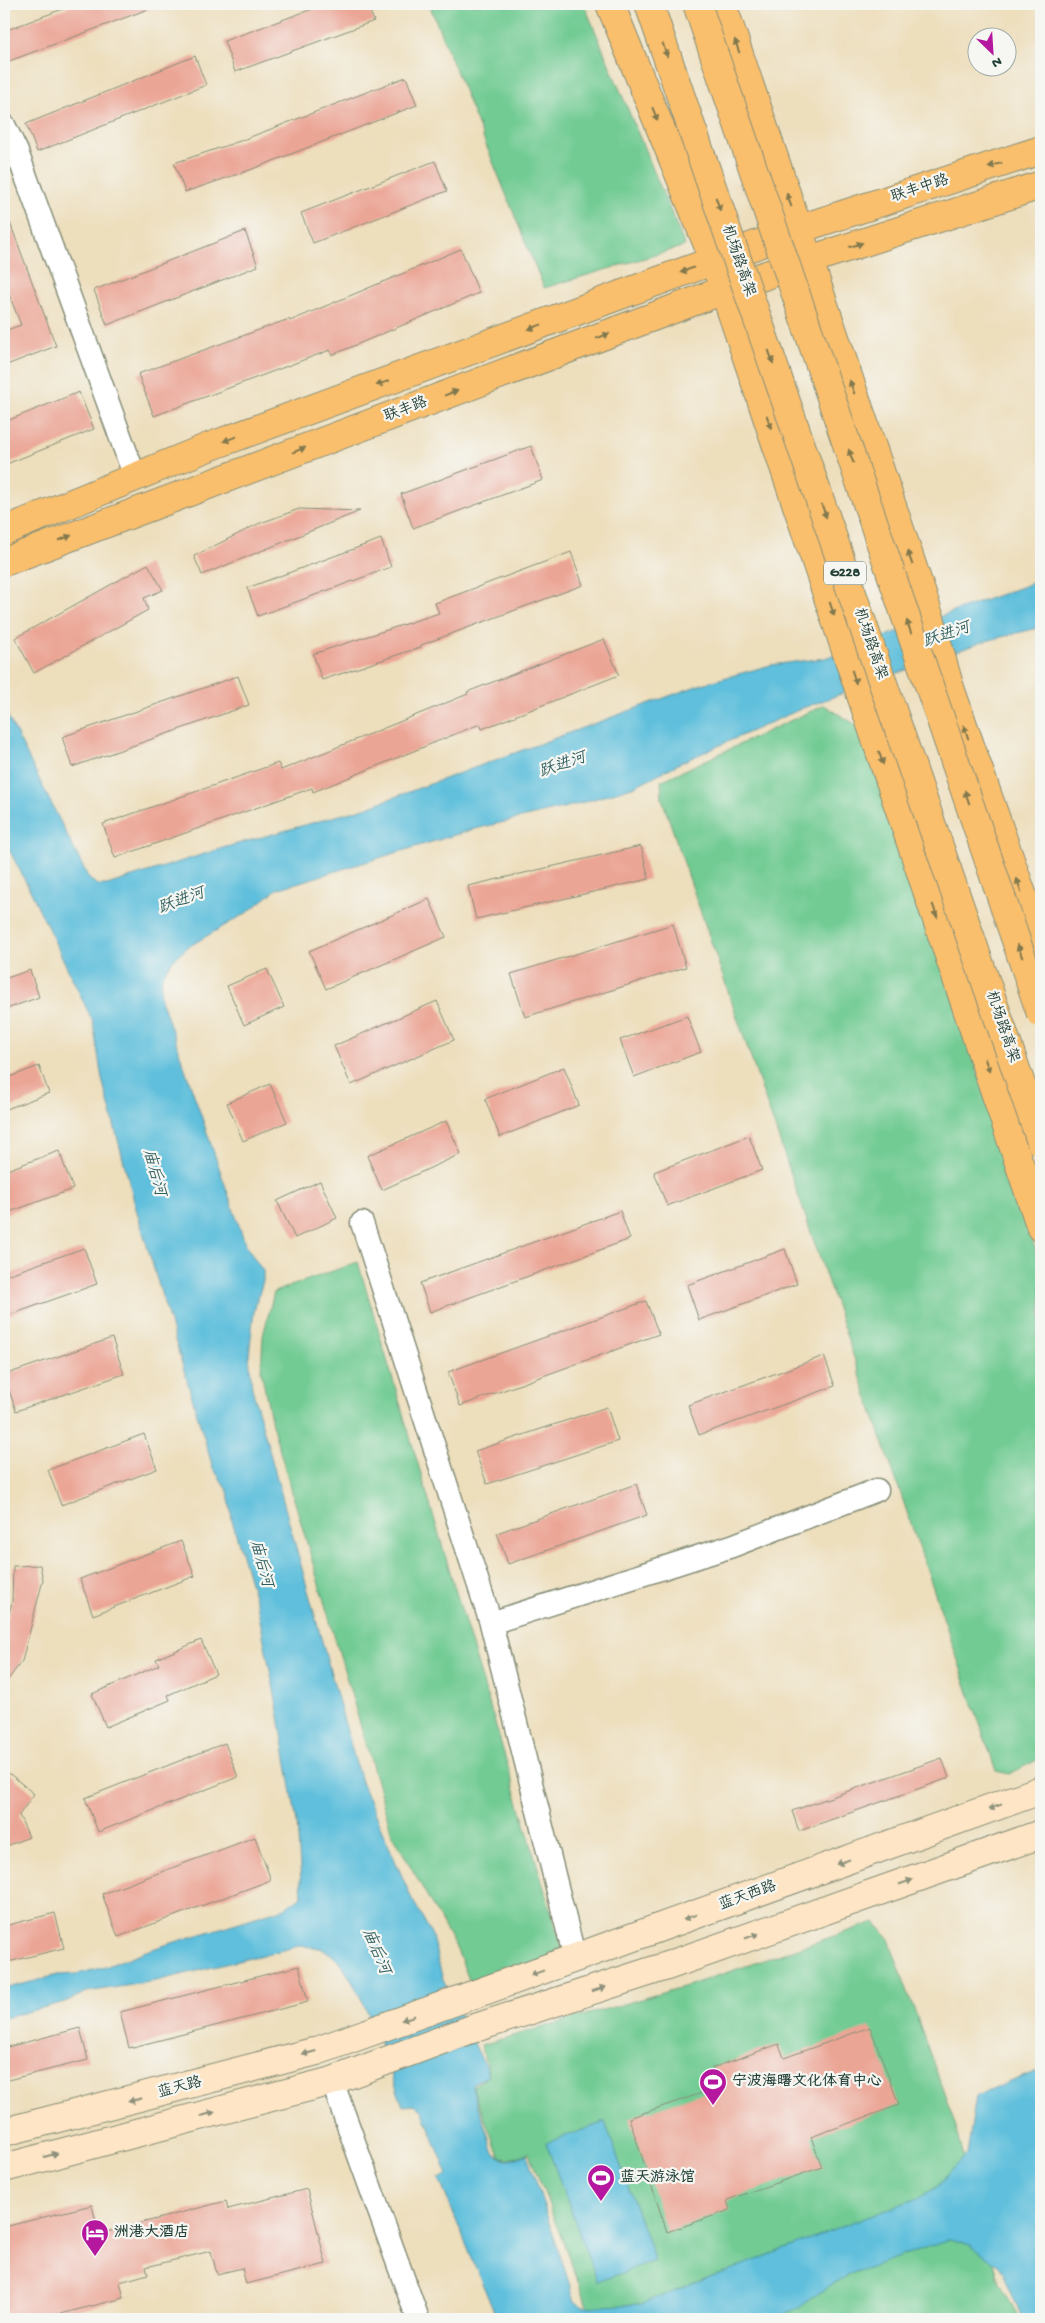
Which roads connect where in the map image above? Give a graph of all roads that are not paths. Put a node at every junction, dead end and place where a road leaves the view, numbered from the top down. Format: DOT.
graph roads {
  1 [pos="610,4"];
  2 [pos="650,4"];
  3 [pos="697,4"];
  4 [pos="722,4"];
  5 [pos="4,125"];
  6 [pos="1041,150"];
  7 [pos="1041,185"];
  8 [pos="799,229"];
  9 [pos="714,260"];
  10 [pos="809,260"];
  11 [pos="724,290"];
  12 [pos="135,477"];
  13 [pos="4,531"];
  14 [pos="12,559"];
  15 [pos="1041,948"];
  16 [pos="1041,1014"];
  17 [pos="1041,1142"];
  18 [pos="362,1223"];
  19 [pos="1041,1228"];
  20 [pos="877,1490"];
  21 [pos="491,1622"];
  22 [pos="1041,1790"];
  23 [pos="1041,1834"];
  24 [pos="575,1959"];
  25 [pos="454,2003"];
  26 [pos="332,2081"];
  27 [pos="4,2132"];
  28 [pos="4,2168"];
  29 [pos="418,2319"];
  1 -- 9 [label="main road, one-way"];
  2 -- 17 [label="main road, 机场路高架 / G228, one-way, bridge"];
  16 -- 3 [label="main road, G228, one-way, bridge"];
  8 -- 4 [label="main road, one-way"];
  5 -- 12 [label="street"];
  6 -- 8 [label="main road, 联丰中路, one-way"];
  10 -- 7 [label="main road, one-way"];
  8 -- 9 [label="main road"];
  8 -- 10 [label="main road"];
  9 -- 11 [label="main road"];
  9 -- 12 [label="main road, one-way"];
  10 -- 11 [label="main road, 联丰路"];
  15 -- 10 [label="main road, one-way"];
  14 -- 11 [label="main road, 联丰路, one-way"];
  11 -- 19 [label="main road, one-way"];
  12 -- 13 [label="main road"];
  18 -- 21 [label="street"];
  20 -- 21 [label="street"];
  21 -- 24 [label="street"];
  22 -- 24 [label="street, 蓝天西路, one-way"];
  26 -- 23 [label="street, one-way"];
  24 -- 25 [label="street, 蓝天西路, one-way"];
  25 -- 27 [label="street, 蓝天路, one-way"];
  28 -- 26 [label="street, one-way"];
  26 -- 29 [label="street"];
}
